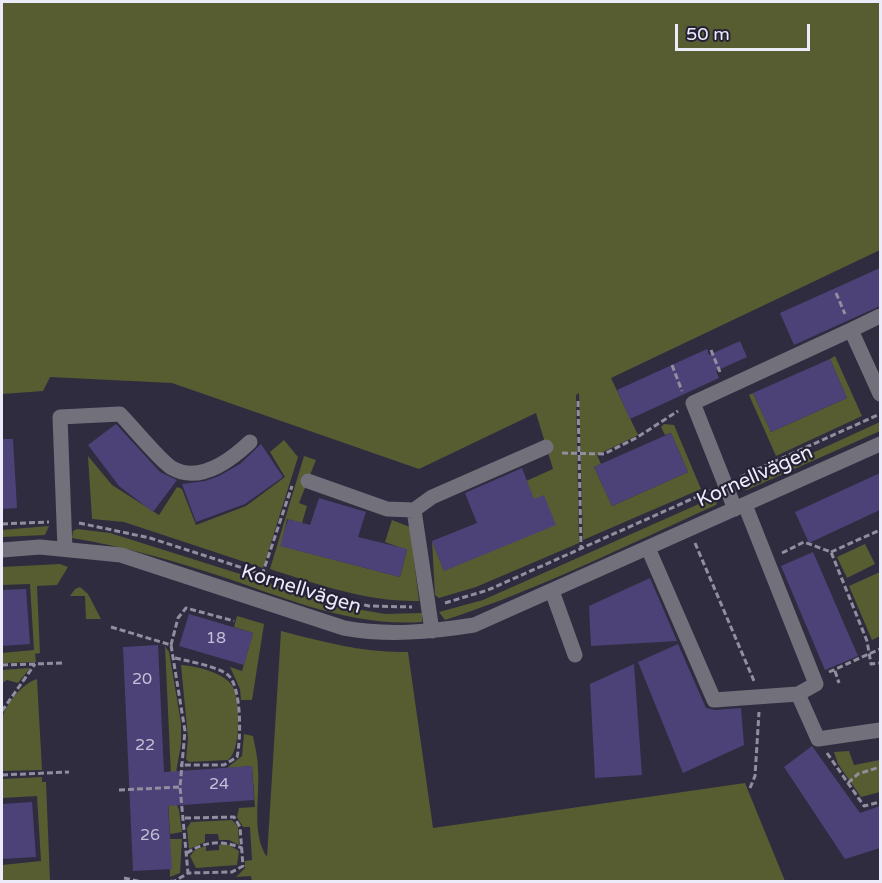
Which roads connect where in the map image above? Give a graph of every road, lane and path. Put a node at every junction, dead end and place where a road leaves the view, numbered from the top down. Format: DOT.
graph roads {
  1 [pos="836,293"];
  2 [pos="880,315"];
  3 [pos="851,330"];
  4 [pos="711,350"];
  5 [pos="672,364"];
  6 [pos="726,387"];
  7 [pos="880,394"];
  8 [pos="579,400"];
  9 [pos="693,403"];
  10 [pos="880,414"];
  11 [pos="250,442"];
  12 [pos="880,444"];
  13 [pos="546,447"];
  14 [pos="579,453"];
  15 [pos="308,481"];
  16 [pos="725,484"];
  17 [pos="740,507"];
  18 [pos="414,510"];
  19 [pos="66,521"];
  20 [pos="2,524"];
  21 [pos="880,530"];
  22 [pos="694,542"];
  23 [pos="581,548"];
  24 [pos="648,548"];
  25 [pos="65,549"];
  26 [pos="2,550"];
  27 [pos="831,552"];
  28 [pos="766,560"];
  29 [pos="262,575"];
  30 [pos="552,591"];
  31 [pos="429,606"];
  32 [pos="234,621"];
  33 [pos="111,627"];
  34 [pos="432,631"];
  35 [pos="171,645"];
  36 [pos="880,649"];
  37 [pos="575,655"];
  38 [pos="867,655"];
  39 [pos="175,658"];
  40 [pos="64,663"];
  41 [pos="880,663"];
  42 [pos="35,664"];
  43 [pos="2,665"];
  44 [pos="834,670"];
  45 [pos="814,679"];
  46 [pos="839,683"];
  47 [pos="798,694"];
  48 [pos="761,699"];
  49 [pos="2,711"];
  50 [pos="880,730"];
  51 [pos="818,739"];
  52 [pos="180,765"];
  53 [pos="880,768"];
  54 [pos="69,772"];
  55 [pos="2,775"];
  56 [pos="848,783"];
  57 [pos="180,787"];
  58 [pos="750,788"];
  59 [pos="119,790"];
  60 [pos="880,802"];
  61 [pos="185,818"];
  62 [pos="242,848"];
  63 [pos="187,853"];
  64 [pos="188,873"];
  65 [pos="124,878"];
  66 [pos="180,880"];
  67 [pos="142,882"];
  68 [pos="158,882"];
  1 -- 3 [label="path"];
  2 -- 3 [label="street"];
  3 -- 6 [label="street"];
  3 -- 7 [label="street"];
  4 -- 6 [label="path"];
  5 -- 9 [label="path"];
  6 -- 9 [label="street"];
  8 -- 14 [label="path"];
  9 -- 14 [label="path"];
  9 -- 16 [label="street"];
  10 -- 16 [label="path"];
  11 -- 19 [label="street"];
  12 -- 17 [label="street, Kornellvägen"];
  13 -- 14 [label="path"];
  13 -- 18 [label="street"];
  14 -- 23 [label="path"];
  15 -- 18 [label="street"];
  15 -- 29 [label="path"];
  16 -- 17 [label="street"];
  16 -- 23 [label="path"];
  17 -- 24 [label="street, Kornellvägen"];
  17 -- 28 [label="street"];
  18 -- 31 [label="street"];
  19 -- 20 [label="path"];
  19 -- 25 [label="street"];
  19 -- 29 [label="path"];
  21 -- 27 [label="path"];
  22 -- 48 [label="path"];
  23 -- 31 [label="path"];
  24 -- 30 [label="street, Kornellvägen"];
  24 -- 48 [label="street"];
  25 -- 26 [label="street, Kornellvägen"];
  25 -- 34 [label="street, Kornellvägen"];
  27 -- 28 [label="path"];
  27 -- 38 [label="path"];
  28 -- 45 [label="street"];
  29 -- 31 [label="path"];
  30 -- 34 [label="street, Kornellvägen"];
  30 -- 37 [label="street"];
  31 -- 34 [label="street"];
  32 -- 35 [label="path"];
  33 -- 35 [label="path"];
  35 -- 39 [label="path"];
  36 -- 38 [label="path"];
  38 -- 41 [label="path"];
  38 -- 44 [label="path"];
  39 -- 52 [label="path"];
  39 -- 52 [label="path"];
  40 -- 42 [label="path"];
  42 -- 43 [label="path"];
  42 -- 49 [label="path"];
  44 -- 45 [label="path"];
  44 -- 46 [label="path"];
  45 -- 47 [label="street"];
  47 -- 48 [label="street"];
  47 -- 51 [label="street"];
  48 -- 58 [label="path"];
  50 -- 51 [label="street"];
  51 -- 56 [label="path"];
  52 -- 57 [label="path"];
  53 -- 56 [label="path"];
  54 -- 55 [label="path"];
  56 -- 60 [label="path"];
  57 -- 59 [label="path"];
  57 -- 61 [label="path"];
  61 -- 62 [label="path"];
  61 -- 63 [label="path"];
  62 -- 63 [label="path"];
  62 -- 64 [label="path"];
  63 -- 64 [label="path"];
  64 -- 66 [label="path"];
  65 -- 67 [label="path"];
  66 -- 68 [label="path"];
}
